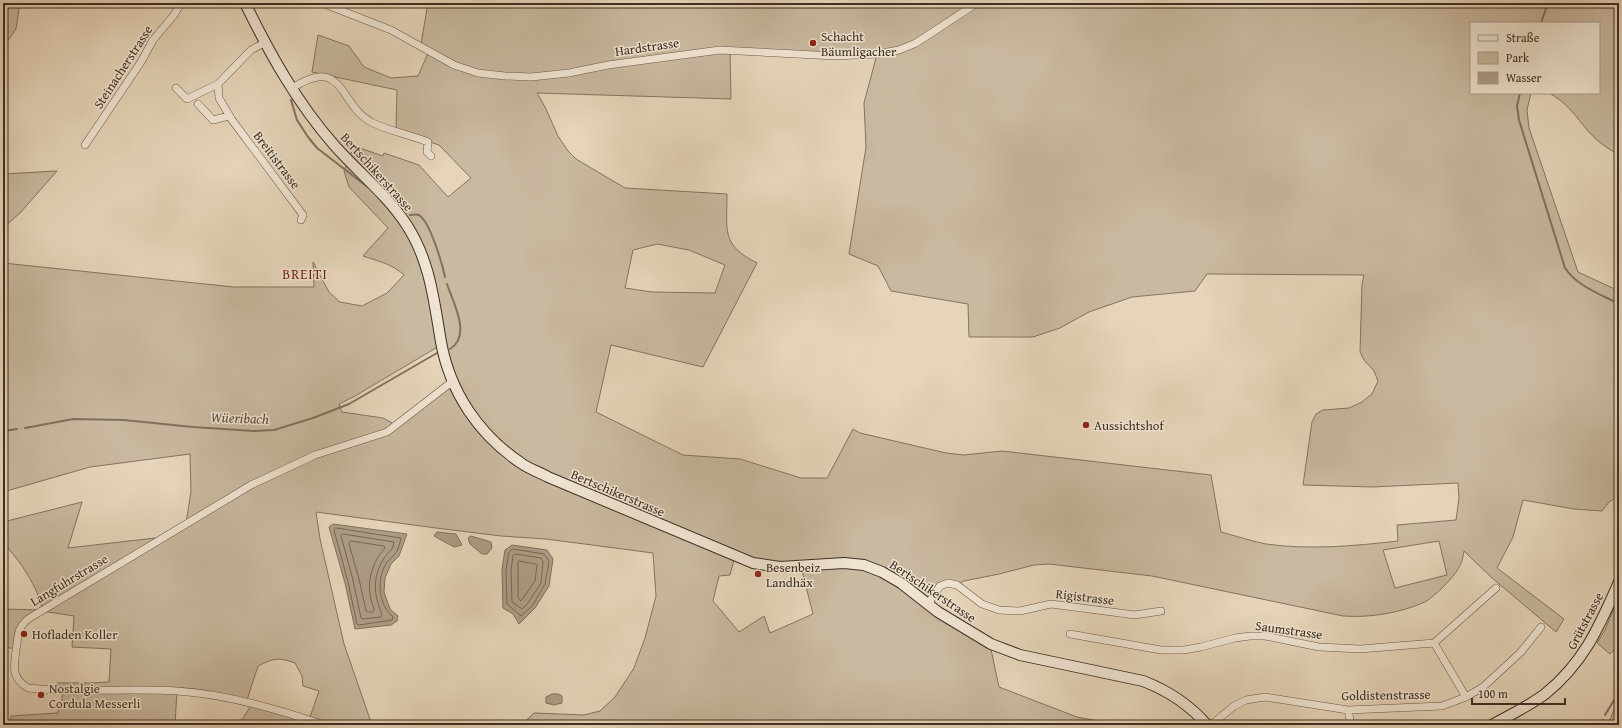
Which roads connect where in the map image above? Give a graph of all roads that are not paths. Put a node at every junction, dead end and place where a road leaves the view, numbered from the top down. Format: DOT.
graph roads {
  1 [pos="181,3"];
  2 [pos="245,3"];
  3 [pos="322,3"];
  4 [pos="977,3"];
  5 [pos="264,43"];
  6 [pos="218,84"];
  7 [pos="176,88"];
  8 [pos="291,89"];
  9 [pos="198,104"];
  10 [pos="229,116"];
  11 [pos="85,145"];
  12 [pos="431,156"];
  13 [pos="301,220"];
  14 [pos="453,380"];
  15 [pos="1619,582"];
  16 [pos="1496,588"];
  17 [pos="928,604"];
  18 [pos="1161,611"];
  19 [pos="1541,627"];
  20 [pos="1070,634"];
  21 [pos="1434,643"];
  22 [pos="1466,697"];
  23 [pos="1348,710"];
  24 [pos="324,725"];
  25 [pos="1208,725"];
  26 [pos="1211,725"];
  27 [pos="1351,725"];
  28 [pos="1492,725"];
  1 -- 11 [label="street, Steinacherstrasse"];
  2 -- 5 [label="street, Bertschikerstrasse"];
  3 -- 4 [label="street, Hardstrasse"];
  5 -- 6 [label="street"];
  5 -- 8 [label="street, Bertschikerstrasse"];
  6 -- 7 [label="street"];
  6 -- 10 [label="street, Breitistrasse"];
  8 -- 12 [label="street"];
  8 -- 14 [label="street, Bertschikerstrasse"];
  9 -- 10 [label="street"];
  10 -- 13 [label="street, Breitistrasse"];
  14 -- 17 [label="street, Bertschikerstrasse"];
  14 -- 24 [label="street, Langfuhrstrasse"];
  15 -- 28 [label="street, Grütstrasse"];
  16 -- 21 [label="street"];
  17 -- 18 [label="street, Rigistrasse"];
  17 -- 25 [label="street, Bertschikerstrasse"];
  19 -- 22 [label="street, Goldistenstrasse"];
  20 -- 21 [label="street, Saumstrasse"];
  21 -- 22 [label="street"];
  22 -- 23 [label="street, Goldistenstrasse"];
  23 -- 26 [label="street, Goldistenstrasse"];
  23 -- 27 [label="street"];
}
